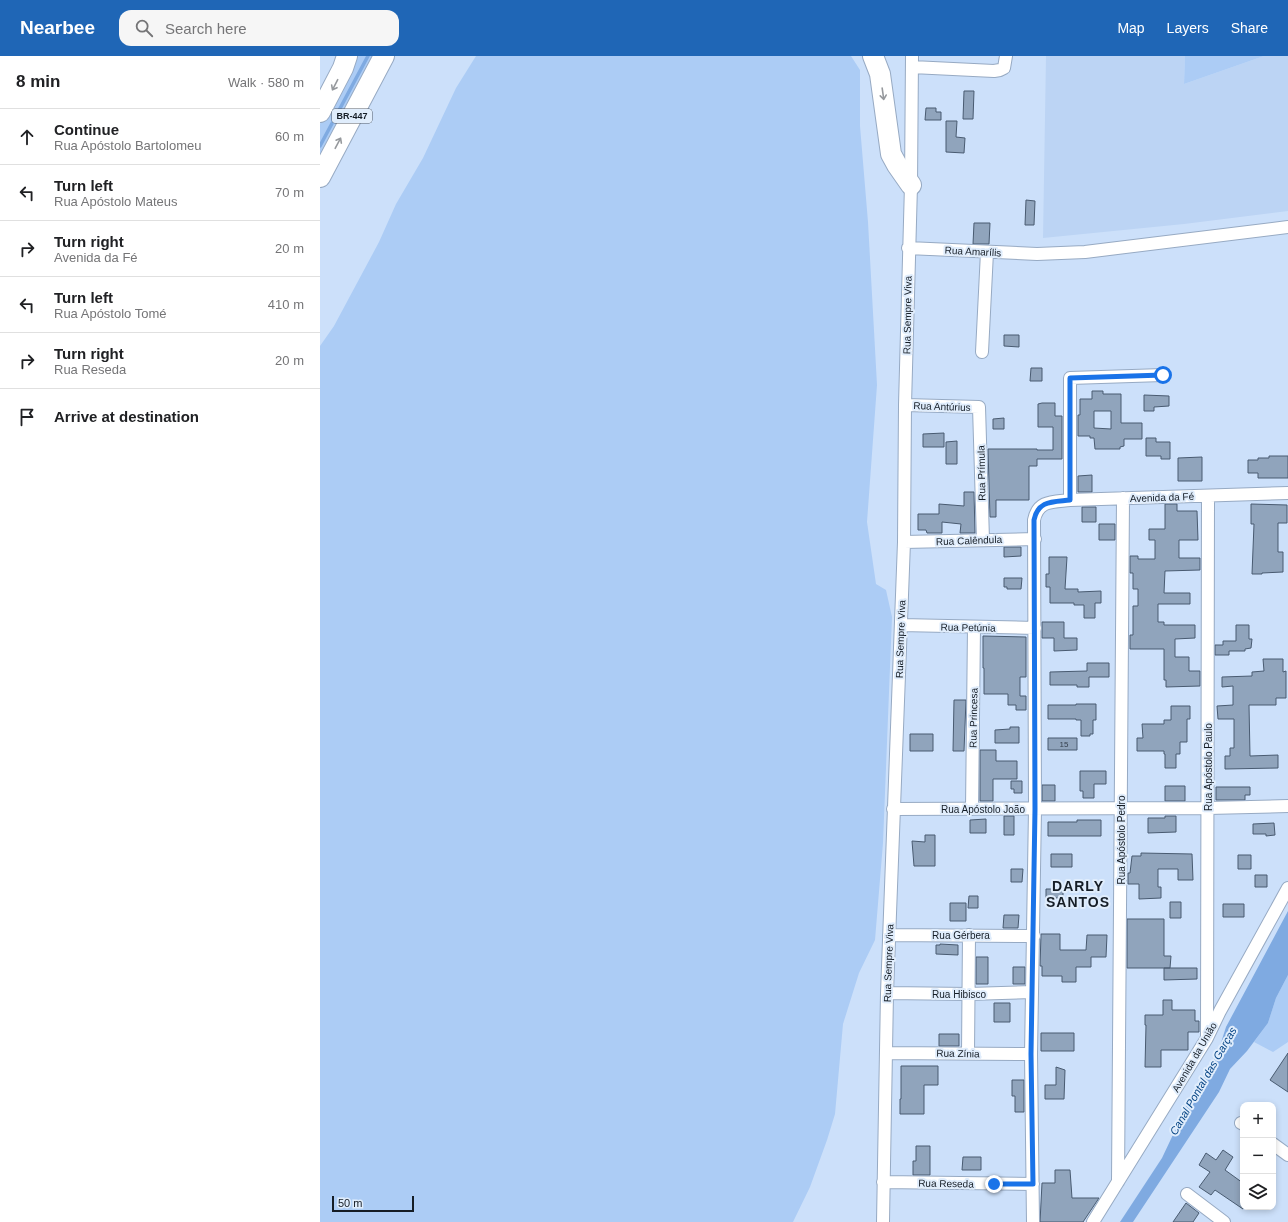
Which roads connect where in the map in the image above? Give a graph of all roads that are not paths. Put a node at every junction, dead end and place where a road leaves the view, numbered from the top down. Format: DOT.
graph roads {
  1 [pos="348,56"];
  2 [pos="384,56"];
  3 [pos="873,56"];
  4 [pos="1006,56"];
  5 [pos="912,61"];
  6 [pos="320,112"];
  7 [pos="320,177"];
  8 [pos="911,185"];
  9 [pos="1288,226"];
  10 [pos="908,248"];
  11 [pos="986,252"];
  12 [pos="982,352"];
  13 [pos="1163,375"];
  14 [pos="905,405"];
  15 [pos="979,407"];
  16 [pos="1288,493"];
  17 [pos="1208,496"];
  18 [pos="1123,498"];
  19 [pos="1070,500"];
  20 [pos="1035,539"];
  21 [pos="983,540"];
  22 [pos="904,542"];
  23 [pos="901,625"];
  24 [pos="974,627"];
  25 [pos="1035,628"];
  26 [pos="1288,806"];
  27 [pos="1208,808"];
  28 [pos="894,809"];
  29 [pos="972,809"];
  30 [pos="1035,809"];
  31 [pos="1121,809"];
  32 [pos="1288,888"];
  33 [pos="889,934"];
  34 [pos="969,935"];
  35 [pos="1034,936"];
  36 [pos="1032,992"];
  37 [pos="887,993"];
  38 [pos="969,994"];
  39 [pos="1207,1038"];
  40 [pos="886,1053"];
  41 [pos="968,1053"];
  42 [pos="1031,1054"];
  43 [pos="1276,1146"];
  44 [pos="1288,1155"];
  45 [pos="883,1182"];
  46 [pos="1118,1182"];
  47 [pos="1033,1184"];
  48 [pos="1187,1194"];
  49 [pos="883,1222"];
  50 [pos="1033,1222"];
  51 [pos="1093,1222"];
  52 [pos="1224,1222"];
  1 -- 6 [label="main road, BR-447, one-way"];
  7 -- 2 [label="main road, BR-447, one-way"];
  3 -- 8 [label="main road, one-way"];
  4 -- 5 [label="street"];
  5 -- 8 [label="street, Rua Sempre Viva"];
  8 -- 10 [label="street, Rua Sempre Viva"];
  9 -- 11 [label="street, Rua Amarílis"];
  10 -- 11 [label="street, Rua Amarílis"];
  10 -- 14 [label="street, Rua Sempre Viva"];
  11 -- 12 [label="street"];
  13 -- 19 [label="street"];
  14 -- 15 [label="street, Rua Antúrius"];
  14 -- 22 [label="street, Rua Sempre Viva"];
  15 -- 21 [label="street, Rua Prímula"];
  16 -- 17 [label="street, Avenida da Fé"];
  17 -- 18 [label="street, Avenida da Fé"];
  17 -- 27 [label="street, Rua Apóstolo Paulo"];
  18 -- 19 [label="street, Avenida da Fé"];
  18 -- 31 [label="street, Rua Apóstolo Pedro"];
  19 -- 20 [label="street, Avenida da Fé"];
  20 -- 21 [label="street, Rua Calêndula"];
  20 -- 25 [label="street"];
  21 -- 22 [label="street, Rua Calêndula"];
  22 -- 23 [label="street, Rua Sempre Viva"];
  23 -- 24 [label="street, Rua Petúnia"];
  23 -- 28 [label="street, Rua Sempre Viva"];
  24 -- 25 [label="street, Rua Petúnia"];
  24 -- 29 [label="street, Rua Princesa"];
  25 -- 30 [label="street"];
  26 -- 27 [label="street, Rua Apóstolo João"];
  27 -- 31 [label="street, Rua Apóstolo João"];
  27 -- 39 [label="street, Rua Apóstolo Paulo"];
  28 -- 29 [label="street, Rua Apóstolo João"];
  28 -- 33 [label="street, Rua Sempre Viva"];
  29 -- 30 [label="street, Rua Apóstolo João"];
  30 -- 31 [label="street, Rua Apóstolo João"];
  30 -- 35 [label="street"];
  31 -- 46 [label="street, Rua Apóstolo Pedro"];
  32 -- 39 [label="street, Avenida da União"];
  33 -- 34 [label="street, Rua Gérbera"];
  33 -- 37 [label="street, Rua Sempre Viva"];
  34 -- 35 [label="street, Rua Gérbera"];
  34 -- 38 [label="street"];
  35 -- 36 [label="street"];
  36 -- 38 [label="street, Rua Hibisco"];
  36 -- 42 [label="street"];
  37 -- 38 [label="street, Rua Hibisco"];
  37 -- 40 [label="street, Rua Sempre Viva"];
  38 -- 41 [label="street"];
  39 -- 46 [label="street, Avenida da União"];
  40 -- 41 [label="street, Rua Zínia"];
  40 -- 45 [label="street, Rua Sempre Viva"];
  41 -- 42 [label="street, Rua Zínia"];
  42 -- 47 [label="street"];
  43 -- 44 [label="street"];
  45 -- 47 [label="street, Rua Reseda"];
  45 -- 49 [label="street, Rua Sempre Viva"];
  46 -- 51 [label="street, Avenida da União"];
  47 -- 50 [label="street"];
  48 -- 52 [label="street"];
}
